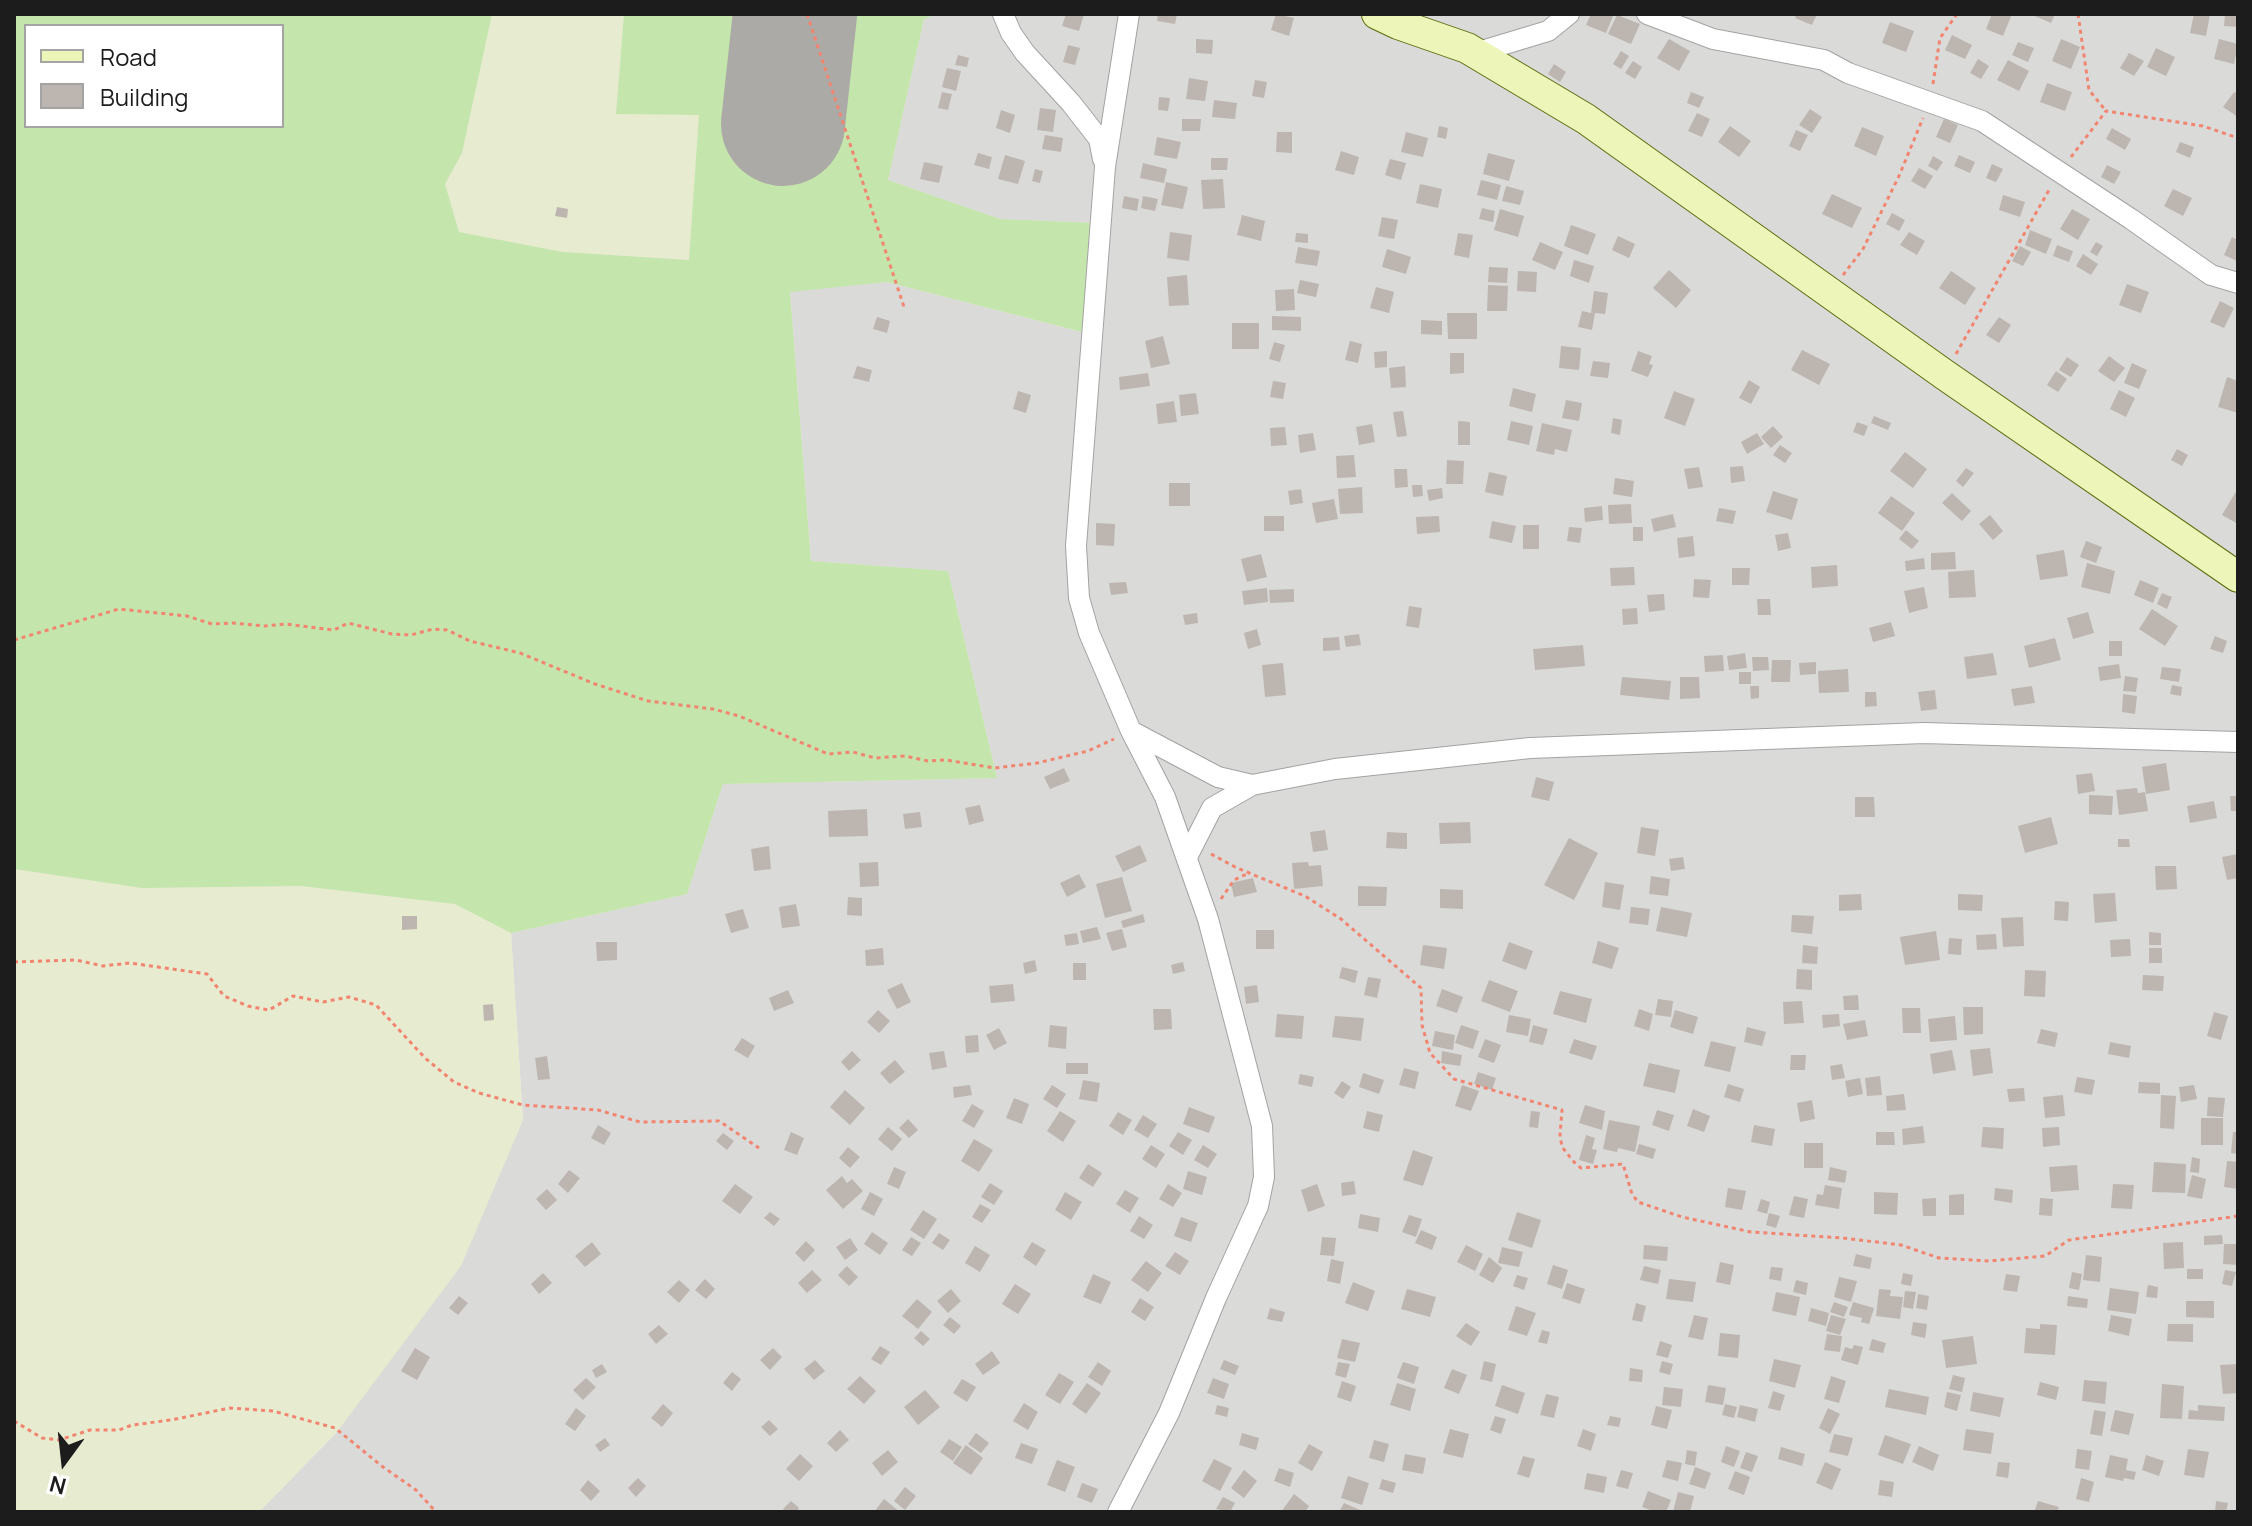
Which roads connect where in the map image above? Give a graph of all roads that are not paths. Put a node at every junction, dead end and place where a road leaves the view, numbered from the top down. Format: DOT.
graph roads {
  1 [pos="1003,14"];
  2 [pos="1129,14"];
  3 [pos="1377,14"];
  4 [pos="1569,14"];
  5 [pos="1647,14"];
  6 [pos="1475,53"];
  7 [pos="1105,167"];
  8 [pos="2238,283"];
  9 [pos="2238,577"];
  10 [pos="1131,731"];
  11 [pos="2238,742"];
  12 [pos="1252,785"];
  13 [pos="1190,850"];
  14 [pos="1118,1512"];
  1 -- 7 [label="street"];
  2 -- 7 [label="street"];
  3 -- 6 [label="main road"];
  4 -- 6 [label="street"];
  5 -- 8 [label="street"];
  6 -- 9 [label="main road"];
  7 -- 10 [label="street"];
  10 -- 12 [label="street"];
  10 -- 13 [label="street"];
  11 -- 12 [label="street"];
  12 -- 13 [label="street"];
  13 -- 14 [label="street"];
}
